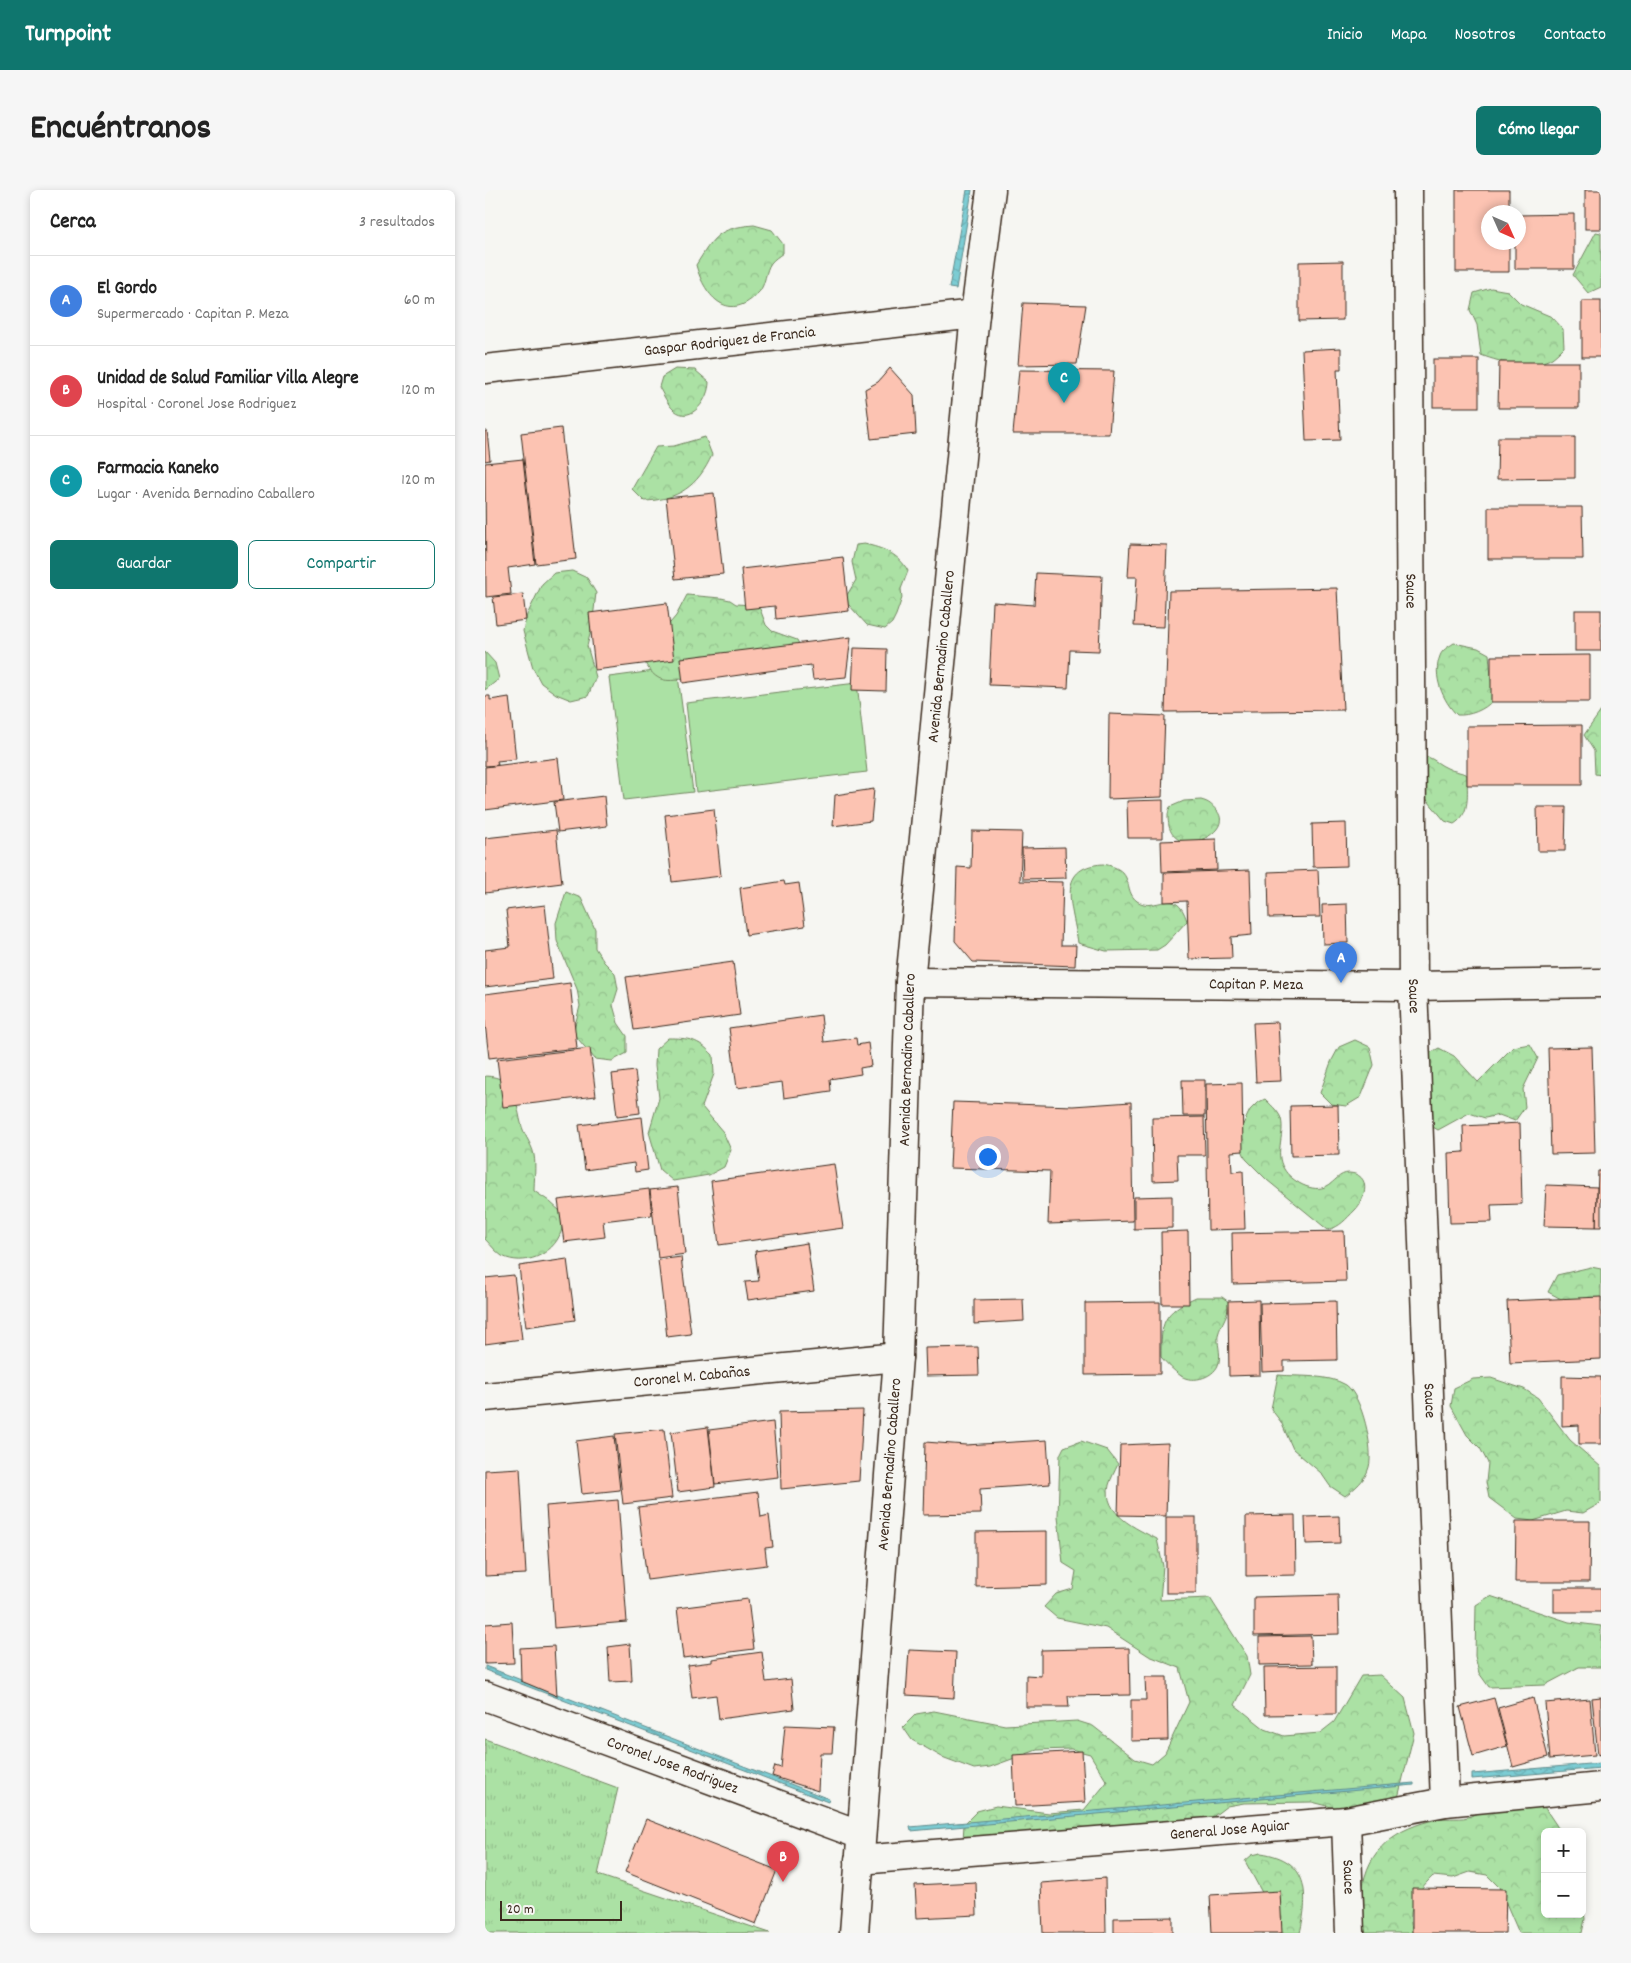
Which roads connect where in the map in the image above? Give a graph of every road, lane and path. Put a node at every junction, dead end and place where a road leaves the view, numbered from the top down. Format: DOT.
graph roads {
  1 [pos="991,190"];
  2 [pos="1408,190"];
  3 [pos="975,314"];
  4 [pos="485,369"];
  5 [pos="911,982"];
  6 [pos="1601,983"];
  7 [pos="1413,986"];
  8 [pos="898,1357"];
  9 [pos="485,1397"];
  10 [pos="485,1696"];
  11 [pos="1601,1787"];
  12 [pos="1445,1802"];
  13 [pos="1346,1821"];
  14 [pos="860,1847"];
  15 [pos="854,1933"];
  16 [pos="1350,1933"];
  1 -- 3 [label="street, Avenida Bernadino Caballero"];
  2 -- 7 [label="street, Sauce"];
  3 -- 4 [label="street, Gaspar Rodriguez de Francia"];
  3 -- 5 [label="street, Avenida Bernadino Caballero"];
  5 -- 7 [label="street, Capitan P. Meza"];
  5 -- 8 [label="street, Avenida Bernadino Caballero"];
  6 -- 7 [label="street, Capitan P. Meza"];
  7 -- 12 [label="street, Sauce"];
  8 -- 9 [label="street, Coronel M. Cabañas"];
  8 -- 14 [label="street, Avenida Bernadino Caballero"];
  10 -- 14 [label="street, Coronel Jose Rodriguez"];
  11 -- 12 [label="street, General Jose Aguiar"];
  12 -- 13 [label="street, General Jose Aguiar"];
  13 -- 14 [label="street, General Jose Aguiar"];
  13 -- 16 [label="street, Sauce"];
  14 -- 15 [label="street, Avenida Bernadino Caballero"];
}
